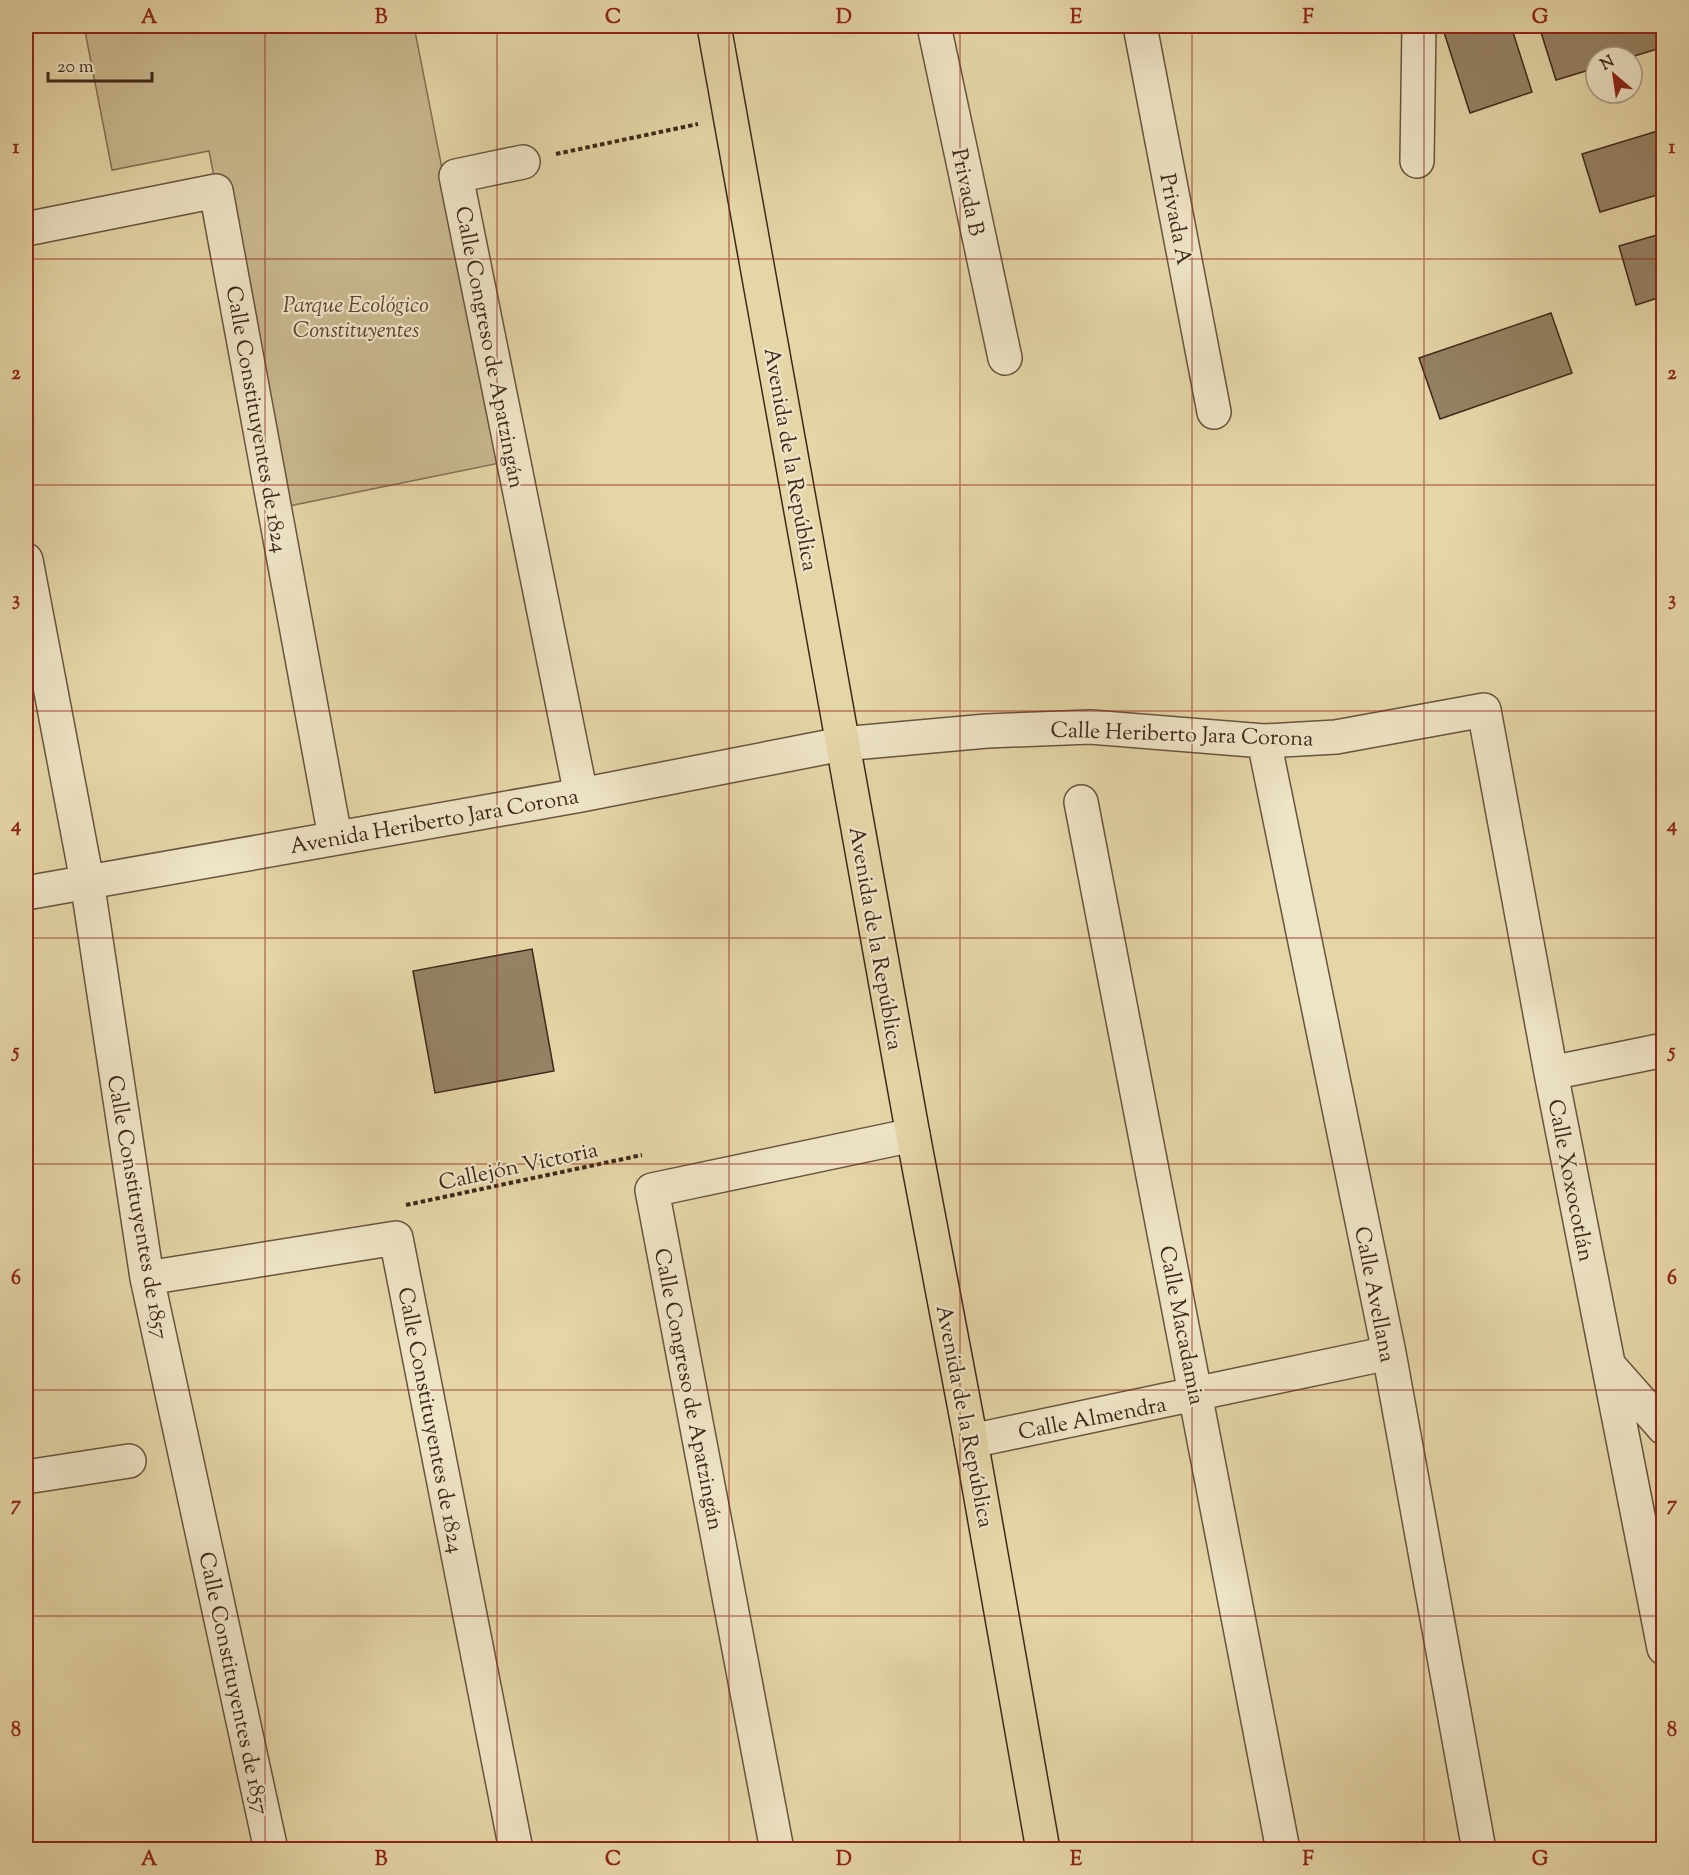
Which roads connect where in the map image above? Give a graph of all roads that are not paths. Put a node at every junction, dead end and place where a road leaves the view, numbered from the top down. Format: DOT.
graph roads {
  1 [pos="714,26"];
  2 [pos="934,26"];
  3 [pos="1140,26"];
  4 [pos="1419,26"];
  5 [pos="1417,161"];
  6 [pos="523,162"];
  7 [pos="26,229"];
  8 [pos="1005,358"];
  9 [pos="1214,411"];
  10 [pos="26,560"];
  11 [pos="1484,710"];
  12 [pos="1264,741"];
  13 [pos="842,744"];
  14 [pos="581,795"];
  15 [pos="1081,802"];
  16 [pos="335,837"];
  17 [pos="87,881"];
  18 [pos="26,893"];
  19 [pos="1664,1050"];
  20 [pos="1551,1073"];
  21 [pos="913,1135"];
  22 [pos="147,1278"];
  23 [pos="1389,1353"];
  24 [pos="1609,1365"];
  25 [pos="1197,1395"];
  26 [pos="1664,1428"];
  27 [pos="971,1441"];
  28 [pos="129,1461"];
  29 [pos="26,1477"];
  30 [pos="1662,1639"];
  31 [pos="270,1850"];
  32 [pos="516,1850"];
  33 [pos="777,1850"];
  34 [pos="1043,1850"];
  35 [pos="1283,1850"];
  36 [pos="1479,1850"];
  1 -- 13 [label="main road, Avenida de la República"];
  2 -- 8 [label="street, Privada B"];
  3 -- 9 [label="street, Privada A"];
  4 -- 5 [label="street"];
  6 -- 14 [label="street, Calle Congreso de Apatzingán"];
  7 -- 16 [label="street, Calle Constituyentes de 1824"];
  10 -- 17 [label="street, Calle Constituyentes de 1857"];
  11 -- 12 [label="street, Calle Heriberto Jara Corona"];
  11 -- 20 [label="street, Calle Xoxocotlán"];
  12 -- 13 [label="street, Calle Heriberto Jara Corona"];
  12 -- 23 [label="street, Calle Avellana"];
  13 -- 14 [label="street, Avenida Heriberto Jara Corona"];
  13 -- 21 [label="main road, Avenida de la República"];
  14 -- 16 [label="street, Avenida Heriberto Jara Corona"];
  15 -- 25 [label="street, Calle Macadamia"];
  16 -- 17 [label="street, Avenida Heriberto Jara Corona"];
  17 -- 18 [label="street, Avenida Heriberto Jara Corona"];
  17 -- 22 [label="street, Calle Constituyentes de 1857"];
  19 -- 20 [label="street"];
  20 -- 24 [label="street, Calle Xoxocotlán"];
  21 -- 27 [label="main road, Avenida de la República"];
  21 -- 33 [label="street, Calle Congreso de Apatzingán"];
  22 -- 31 [label="street, Calle Constituyentes de 1857"];
  22 -- 32 [label="street, Calle Constituyentes de 1824"];
  23 -- 25 [label="street, Calle Almendra"];
  23 -- 36 [label="street, Calle Avellana"];
  24 -- 26 [label="street"];
  24 -- 30 [label="street, Calle Xoxocotlán"];
  25 -- 27 [label="street, Calle Almendra"];
  25 -- 35 [label="street, Calle Macadamia"];
  27 -- 34 [label="main road, Avenida de la República"];
  28 -- 29 [label="street"];
}
